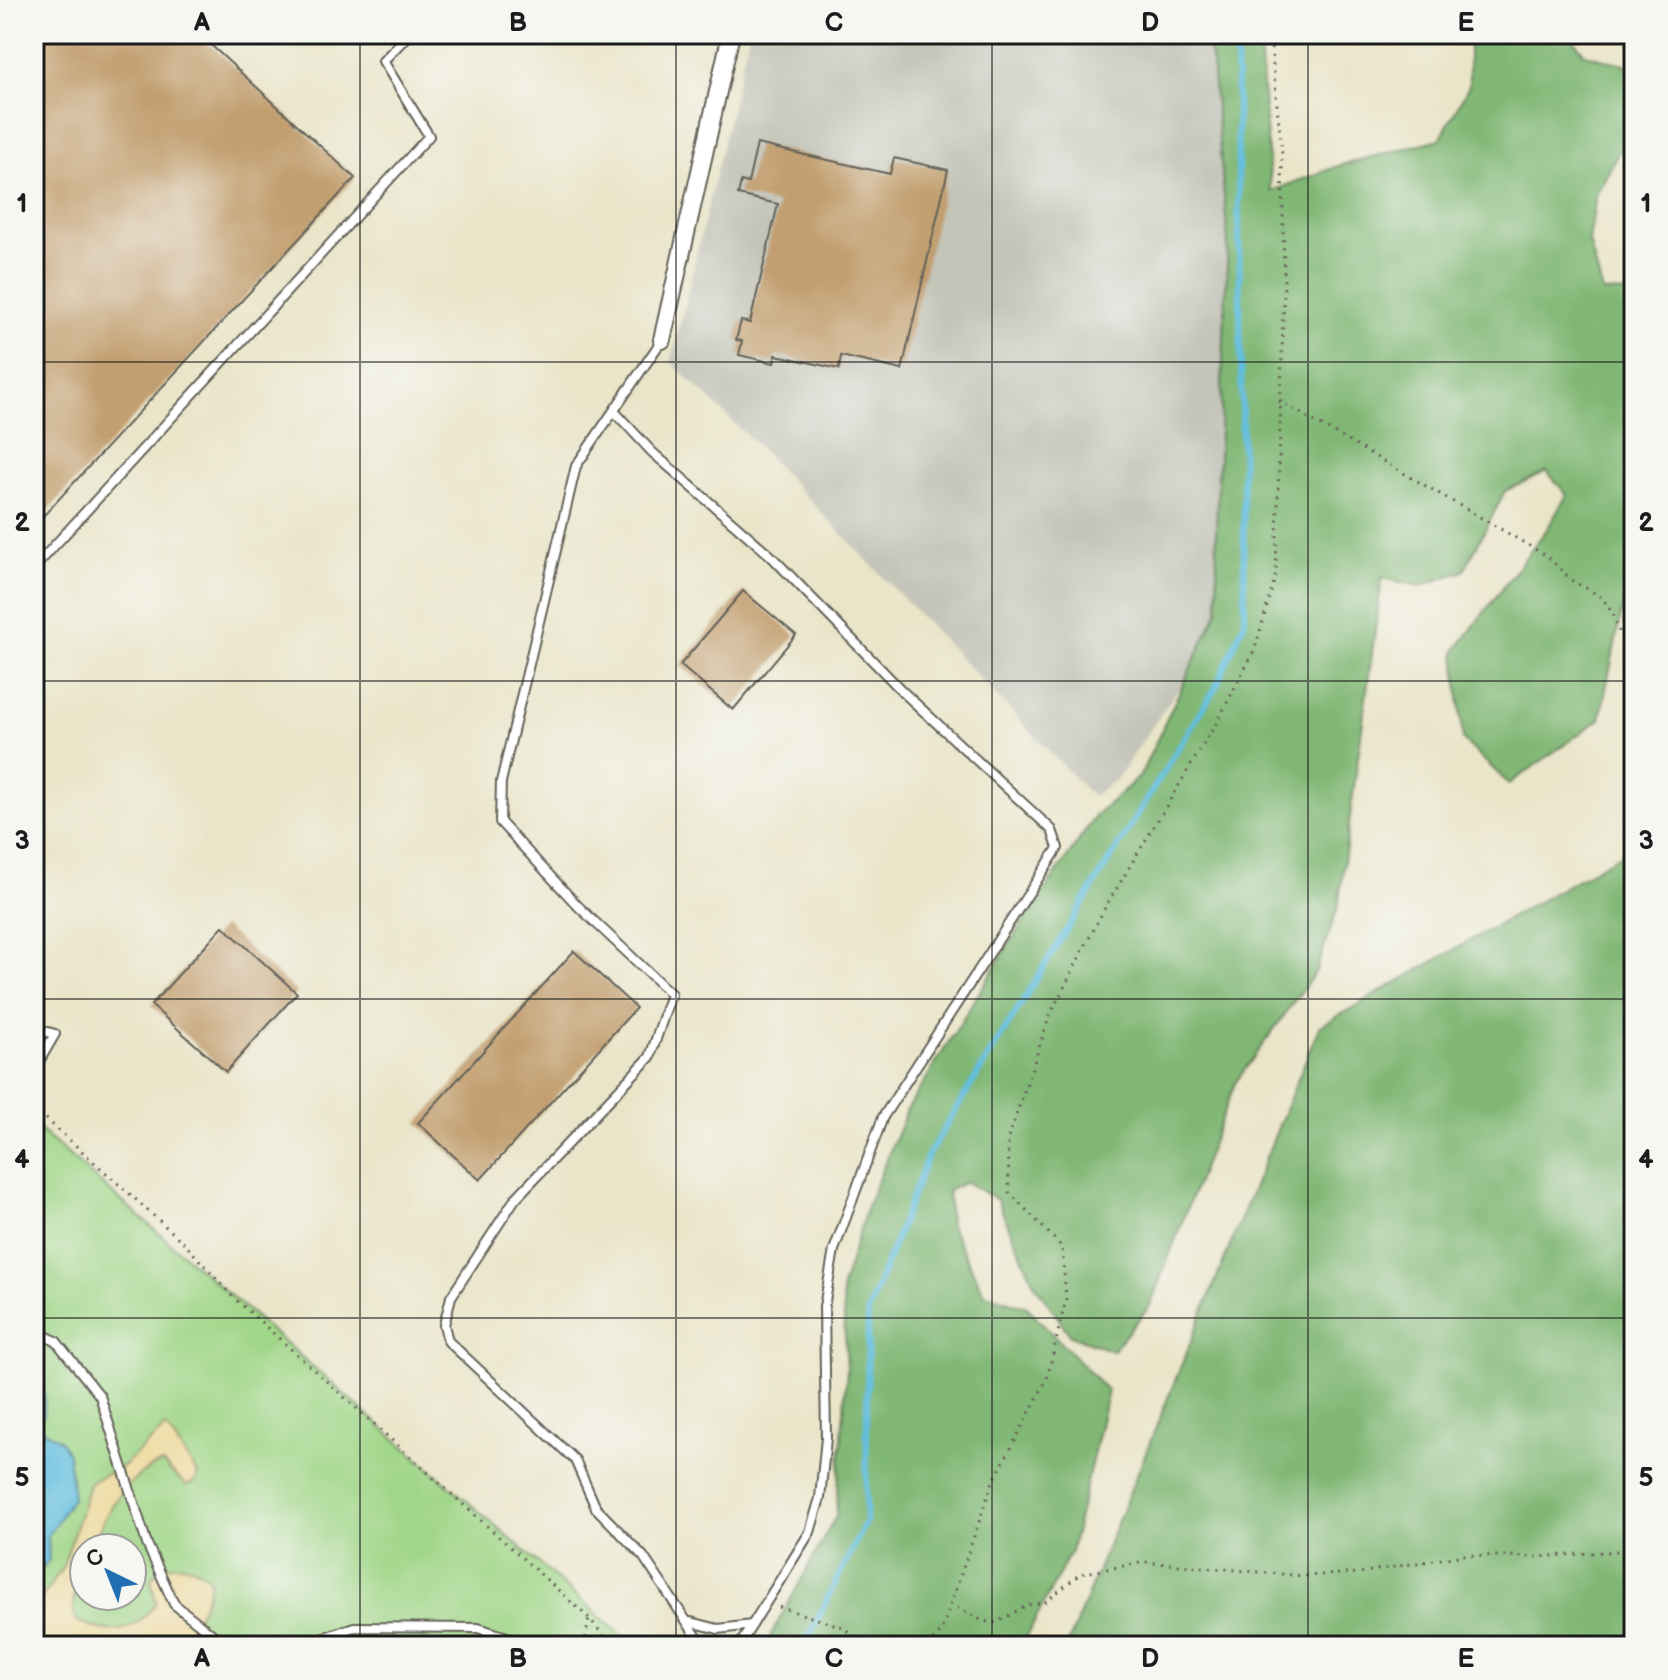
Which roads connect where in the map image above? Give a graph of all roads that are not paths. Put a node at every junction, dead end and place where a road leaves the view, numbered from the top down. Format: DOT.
graph roads {
  1 [pos="409,34"];
  2 [pos="731,34"];
  3 [pos="662,340"];
  4 [pos="614,411"];
  5 [pos="34,568"];
  6 [pos="34,1028"];
  7 [pos="34,1070"];
  8 [pos="34,1331"];
  9 [pos="691,1622"];
  10 [pos="752,1625"];
  11 [pos="234,1646"];
  12 [pos="299,1646"];
  13 [pos="536,1646"];
  14 [pos="703,1646"];
  15 [pos="739,1646"];
  1 -- 5 [label="lane"];
  2 -- 3 [label="street"];
  3 -- 4 [label="lane"];
  4 -- 9 [label="lane"];
  4 -- 10 [label="lane"];
  6 -- 7 [label="lane"];
  8 -- 11 [label="lane"];
  9 -- 10 [label="lane"];
  9 -- 14 [label="lane"];
  10 -- 15 [label="lane"];
  12 -- 13 [label="lane"];
}
